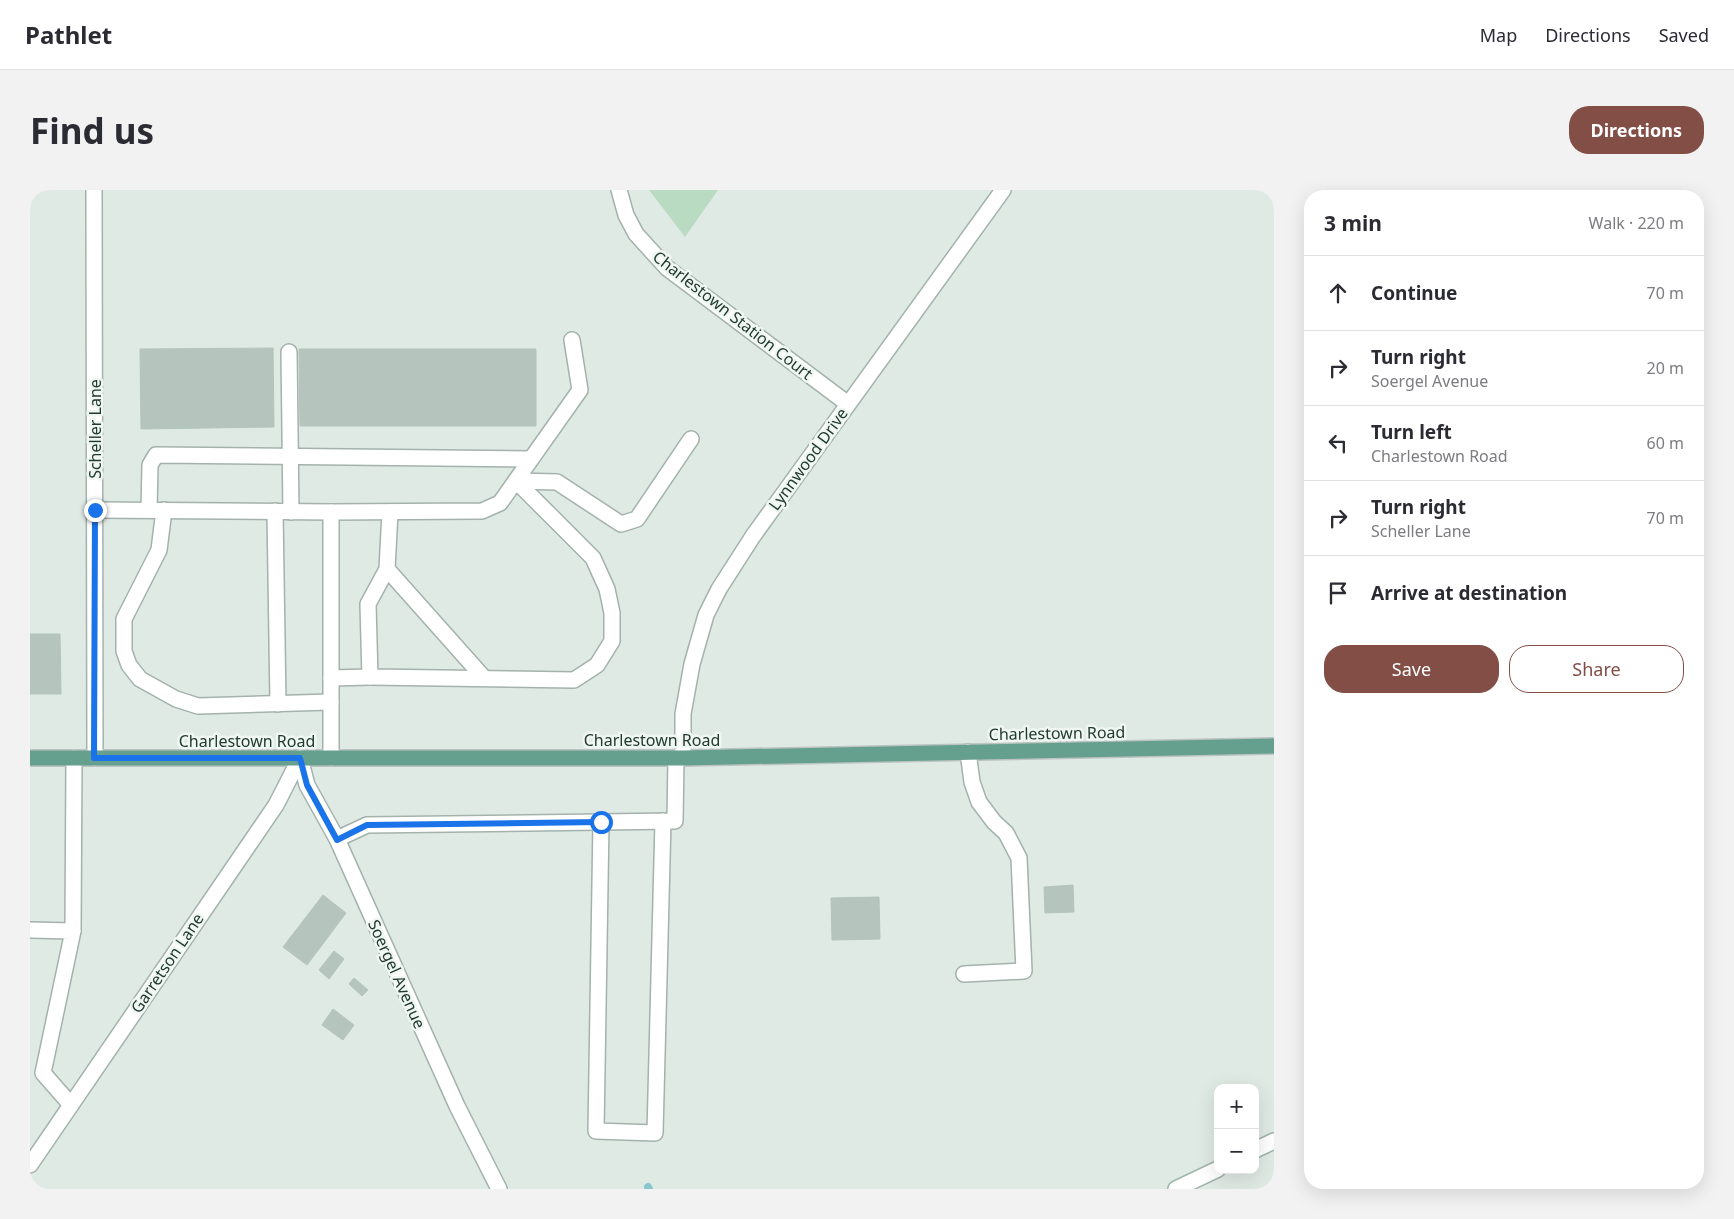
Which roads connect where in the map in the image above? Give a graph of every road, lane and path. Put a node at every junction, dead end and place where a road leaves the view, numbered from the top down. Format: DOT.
graph roads {
  1 [pos="94,190"];
  2 [pos="619,190"];
  3 [pos="1003,190"];
  4 [pos="572,340"];
  5 [pos="290,352"];
  6 [pos="848,404"];
  7 [pos="691,439"];
  8 [pos="291,456"];
  9 [pos="531,459"];
  10 [pos="516,480"];
  11 [pos="95,510"];
  12 [pos="156,510"];
  13 [pos="274,512"];
  14 [pos="291,512"];
  15 [pos="331,512"];
  16 [pos="390,512"];
  17 [pos="387,569"];
  18 [pos="370,677"];
  19 [pos="331,678"];
  20 [pos="484,678"];
  21 [pos="331,702"];
  22 [pos="278,704"];
  23 [pos="1274,746"];
  24 [pos="968,752"];
  25 [pos="30,758"];
  26 [pos="74,758"];
  27 [pos="94,758"];
  28 [pos="300,758"];
  29 [pos="331,758"];
  30 [pos="679,758"];
  31 [pos="664,821"];
  32 [pos="601,822"];
  33 [pos="337,840"];
  34 [pos="30,930"];
  35 [pos="73,931"];
  36 [pos="964,974"];
  37 [pos="71,1105"];
  38 [pos="1274,1141"];
  39 [pos="1259,1148"];
  40 [pos="30,1165"];
  41 [pos="1214,1172"];
  42 [pos="1195,1185"];
  43 [pos="499,1189"];
  44 [pos="1176,1189"];
  1 -- 11 [label="street, Scheller Lane"];
  2 -- 6 [label="street, Charlestown Station Court"];
  3 -- 6 [label="street, Lynnwood Drive"];
  4 -- 9 [label="street"];
  5 -- 8 [label="street"];
  6 -- 30 [label="street, Lynnwood Drive"];
  7 -- 10 [label="street"];
  8 -- 9 [label="street"];
  8 -- 12 [label="street"];
  8 -- 14 [label="street"];
  9 -- 10 [label="street"];
  10 -- 16 [label="street"];
  10 -- 20 [label="street"];
  11 -- 12 [label="street"];
  11 -- 27 [label="street, Scheller Lane"];
  12 -- 13 [label="street"];
  12 -- 22 [label="street"];
  13 -- 14 [label="street"];
  13 -- 22 [label="street"];
  14 -- 15 [label="street"];
  15 -- 16 [label="street"];
  15 -- 19 [label="street"];
  16 -- 17 [label="street"];
  17 -- 18 [label="street"];
  17 -- 20 [label="street"];
  18 -- 19 [label="street"];
  18 -- 20 [label="street"];
  19 -- 21 [label="street"];
  21 -- 22 [label="street"];
  21 -- 29 [label="street"];
  23 -- 24 [label="main road, Charlestown Road"];
  24 -- 30 [label="main road, Charlestown Road"];
  24 -- 36 [label="street"];
  25 -- 26 [label="main road, Charlestown Road"];
  26 -- 27 [label="main road, Charlestown Road"];
  26 -- 35 [label="street"];
  27 -- 28 [label="main road, Charlestown Road"];
  28 -- 29 [label="main road, Charlestown Road"];
  28 -- 33 [label="street, Soergel Avenue"];
  28 -- 37 [label="street, Garretson Lane"];
  29 -- 30 [label="main road, Charlestown Road"];
  30 -- 31 [label="street, Lynnwood Drive"];
  31 -- 32 [label="street"];
  31 -- 32 [label="street"];
  32 -- 33 [label="street"];
  33 -- 43 [label="street, Soergel Avenue"];
  34 -- 35 [label="street"];
  35 -- 37 [label="street"];
  37 -- 40 [label="street, Garretson Lane"];
  38 -- 39 [label="street"];
  41 -- 42 [label="street"];
  42 -- 44 [label="street"];
}
